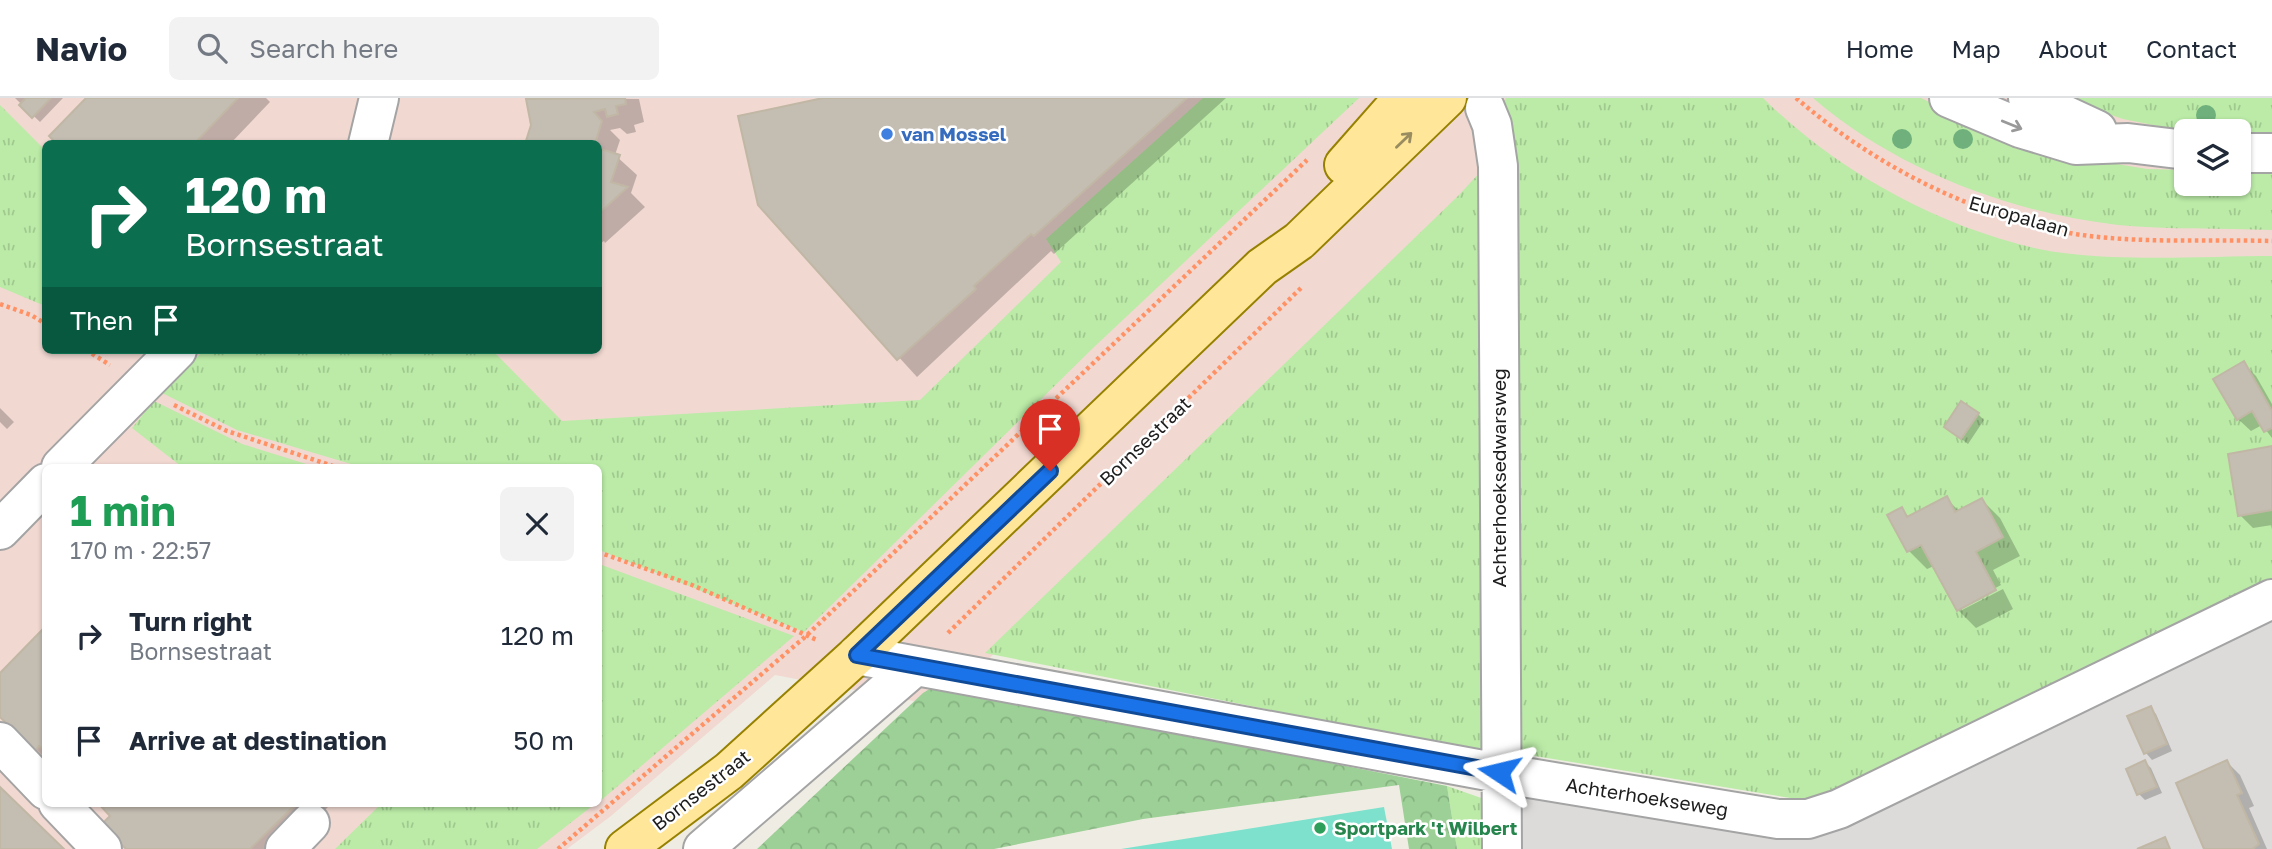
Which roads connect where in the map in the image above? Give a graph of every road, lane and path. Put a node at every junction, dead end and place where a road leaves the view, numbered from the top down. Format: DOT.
graph roads {
  1 [pos="379,98"];
  2 [pos="1403,98"];
  3 [pos="1447,98"];
  4 [pos="1796,98"];
  5 [pos="1949,98"];
  6 [pos="2028,98"];
  7 [pos="1485,108"];
  8 [pos="369,140"];
  9 [pos="2128,144"];
  10 [pos="2174,149"];
  11 [pos="2251,152"];
  12 [pos="2272,153"];
  13 [pos="1311,156"];
  14 [pos="2272,241"];
  15 [pos="1262,267"];
  16 [pos="1308,281"];
  17 [pos="0,304"];
  18 [pos="42,322"];
  19 [pos="173,354"];
  20 [pos="142,385"];
  21 [pos="64,464"];
  22 [pos="327,464"];
  23 [pos="42,487"];
  24 [pos="0,530"];
  25 [pos="602,553"];
  26 [pos="2272,599"];
  27 [pos="806,636"];
  28 [pos="857,655"];
  29 [pos="914,667"];
  30 [pos="0,742"];
  31 [pos="1499,772"];
  32 [pos="42,786"];
  33 [pos="62,807"];
  34 [pos="102,849"];
  35 [pos="558,849"];
  36 [pos="625,849"];
  37 [pos="702,849"];
  38 [pos="1502,849"];
  1 -- 8 [label="street"];
  2 -- 15 [label="main road, Bornsestraat"];
  15 -- 3 [label="main road, Bornsestraat, one-way"];
  4 -- 14 [label="path, Europalaan"];
  5 -- 9 [label="street, one-way"];
  6 -- 9 [label="street"];
  7 -- 31 [label="street, Achterhoeksedwarsweg"];
  9 -- 10 [label="street"];
  11 -- 12 [label="street"];
  13 -- 27 [label="path"];
  15 -- 28 [label="main road, Bornsestraat"];
  16 -- 29 [label="path, Bornsestraat"];
  17 -- 18 [label="path"];
  19 -- 20 [label="street"];
  20 -- 21 [label="street"];
  20 -- 22 [label="path"];
  23 -- 24 [label="street"];
  25 -- 27 [label="path"];
  26 -- 31 [label="street, Achterhoekseweg"];
  27 -- 35 [label="path"];
  28 -- 29 [label="street, Achterhoekseweg"];
  28 -- 36 [label="main road, Bornsestraat"];
  29 -- 31 [label="street, Achterhoekseweg"];
  29 -- 37 [label="street"];
  30 -- 32 [label="street"];
  31 -- 38 [label="street, Achterhoeksedwarsweg"];
  33 -- 34 [label="street"];
}
